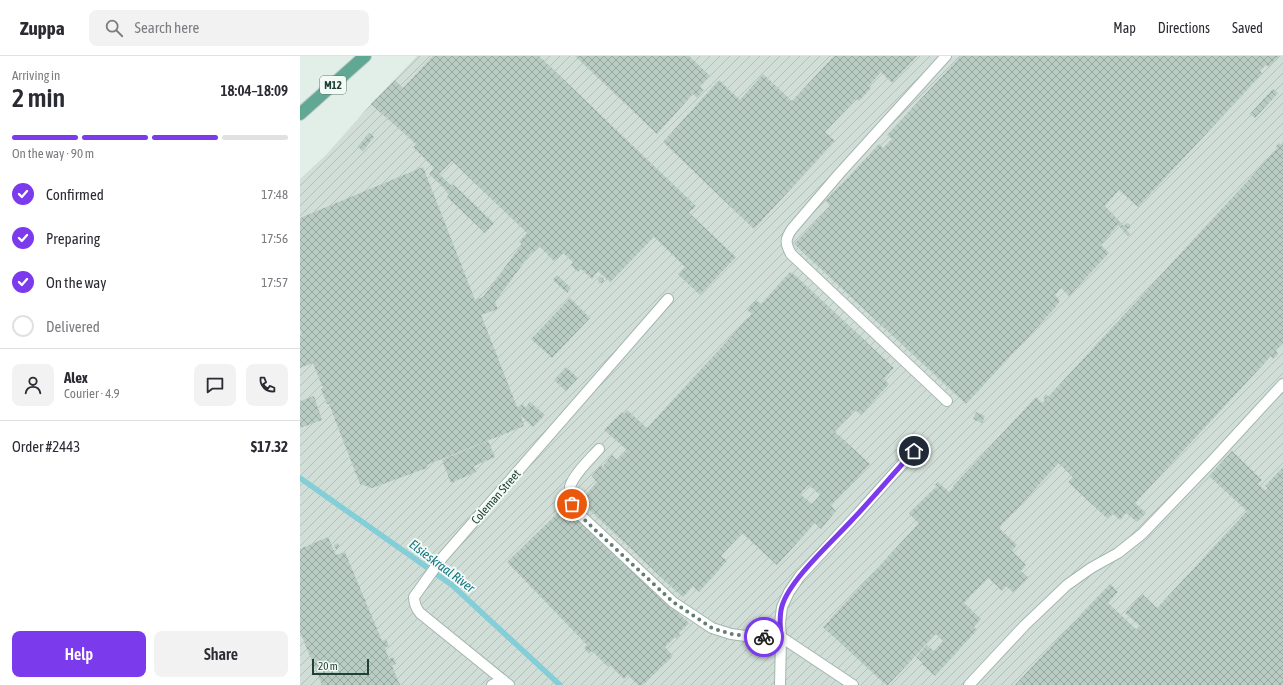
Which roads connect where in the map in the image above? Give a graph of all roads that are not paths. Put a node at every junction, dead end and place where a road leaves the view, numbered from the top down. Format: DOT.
graph roads {
  1 [pos="365,56"];
  2 [pos="946,56"];
  3 [pos="300,114"];
  4 [pos="668,299"];
  5 [pos="1283,384"];
  6 [pos="947,401"];
  7 [pos="599,449"];
  8 [pos="914,451"];
  9 [pos="781,637"];
  10 [pos="506,683"];
  11 [pos="492,685"];
  12 [pos="780,685"];
  13 [pos="852,685"];
  14 [pos="969,685"];
  1 -- 3 [label="main road, M12"];
  2 -- 6 [label="lane"];
  4 -- 10 [label="lane, Coleman Street"];
  5 -- 14 [label="lane"];
  7 -- 9 [label="lane"];
  8 -- 9 [label="lane"];
  9 -- 12 [label="lane"];
  9 -- 13 [label="lane"];
  10 -- 11 [label="lane"];
}
